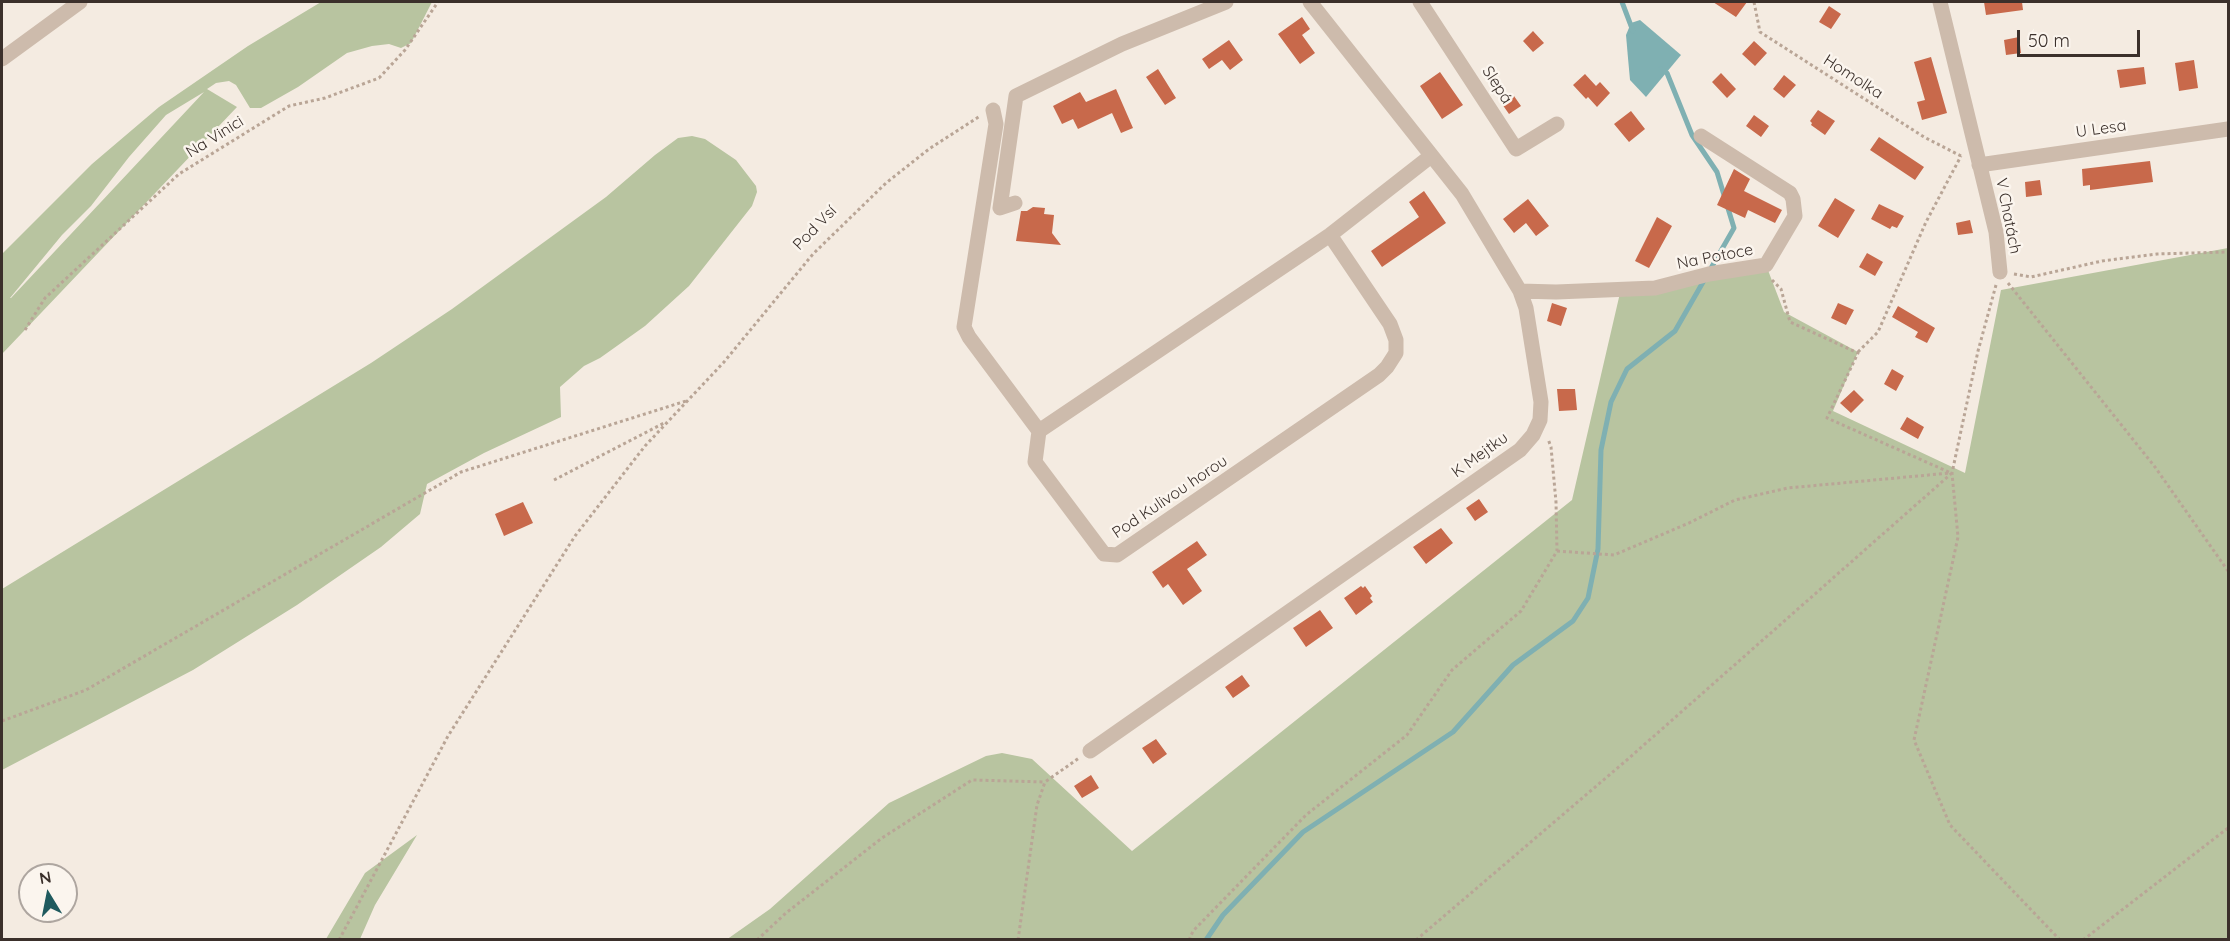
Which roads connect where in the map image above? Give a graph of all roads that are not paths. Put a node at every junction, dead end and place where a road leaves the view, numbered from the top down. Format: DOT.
graph roads {
  1 [pos="80,2"];
  2 [pos="1226,2"];
  3 [pos="1310,2"];
  4 [pos="1420,2"];
  5 [pos="1940,2"];
  6 [pos="2,59"];
  7 [pos="993,110"];
  8 [pos="1557,124"];
  9 [pos="2229,129"];
  10 [pos="1701,136"];
  11 [pos="1431,156"];
  12 [pos="1979,165"];
  13 [pos="1015,203"];
  14 [pos="1330,235"];
  15 [pos="2000,272"];
  16 [pos="1520,291"];
  17 [pos="1039,431"];
  18 [pos="1090,750"];
  1 -- 6 [label="street"];
  2 -- 13 [label="street"];
  3 -- 11 [label="street"];
  4 -- 8 [label="street, Slepá"];
  5 -- 12 [label="street, V Chatách"];
  7 -- 17 [label="street"];
  9 -- 12 [label="street, U Lesa"];
  10 -- 16 [label="street, Na Potoce"];
  11 -- 14 [label="street"];
  11 -- 16 [label="street"];
  12 -- 15 [label="street, V Chatách"];
  14 -- 17 [label="street"];
  14 -- 17 [label="street, Pod Kulivou horou"];
  16 -- 18 [label="street, K Mejtku"];
}
